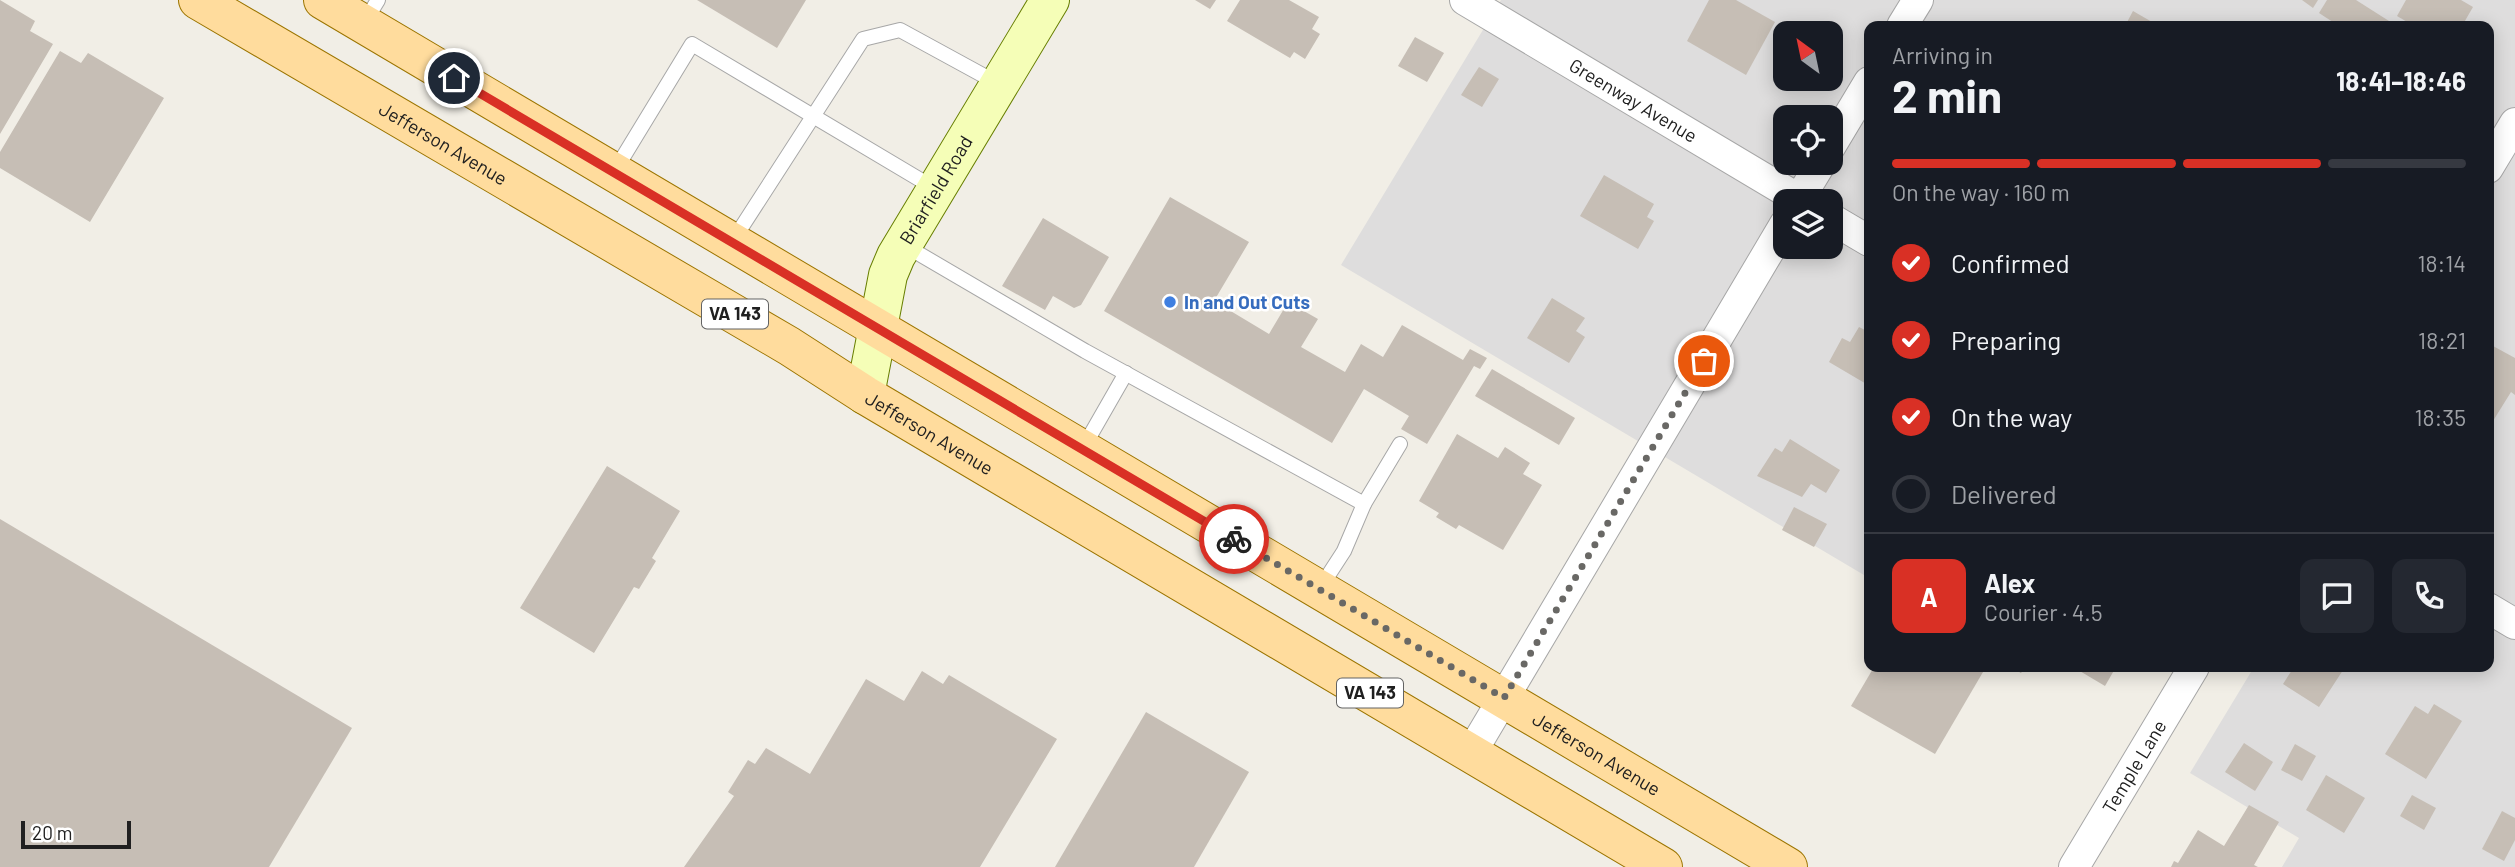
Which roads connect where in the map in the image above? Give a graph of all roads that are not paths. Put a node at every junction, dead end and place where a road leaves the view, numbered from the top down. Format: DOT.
graph roads {
  1 [pos="198,0"];
  2 [pos="323,0"];
  3 [pos="1050,0"];
  4 [pos="1465,0"];
  5 [pos="1918,0"];
  6 [pos="371,12"];
  7 [pos="1905,21"];
  8 [pos="1000,85"];
  9 [pos="1864,90"];
  10 [pos="812,116"];
  11 [pos="2515,123"];
  12 [pos="1843,125"];
  13 [pos="2494,158"];
  14 [pos="614,173"];
  15 [pos="937,190"];
  16 [pos="1773,192"];
  17 [pos="1843,226"];
  18 [pos="1864,238"];
  19 [pos="731,243"];
  20 [pos="904,244"];
  21 [pos="1773,245"];
  22 [pos="876,328"];
  23 [pos="1126,373"];
  24 [pos="865,395"];
  25 [pos="1400,444"];
  26 [pos="1082,450"];
  27 [pos="1364,504"];
  28 [pos="1320,589"];
  29 [pos="2494,612"];
  30 [pos="2515,624"];
  31 [pos="2190,672"];
  32 [pos="1504,698"];
  33 [pos="1471,753"];
  34 [pos="1663,867"];
  35 [pos="1788,867"];
  36 [pos="2074,867"];
  1 -- 24 [label="main road, Jefferson Avenue / VA 143"];
  2 -- 6 [label="main road, Jefferson Avenue"];
  3 -- 8 [label="main road, Briarfield Road"];
  4 -- 16 [label="street, Greenway Avenue"];
  5 -- 7 [label="street"];
  6 -- 14 [label="main road, Jefferson Avenue"];
  8 -- 10 [label="lane"];
  8 -- 15 [label="main road, Briarfield Road"];
  9 -- 12 [label="street"];
  10 -- 14 [label="lane"];
  10 -- 15 [label="lane"];
  10 -- 19 [label="lane"];
  11 -- 13 [label="street"];
  14 -- 19 [label="main road, Jefferson Avenue"];
  15 -- 20 [label="main road, Briarfield Road"];
  17 -- 18 [label="street"];
  19 -- 22 [label="main road, Jefferson Avenue"];
  20 -- 22 [label="main road, Briarfield Road"];
  20 -- 23 [label="lane"];
  21 -- 32 [label="street"];
  22 -- 24 [label="main road, Briarfield Road"];
  22 -- 26 [label="main road, Jefferson Avenue"];
  23 -- 26 [label="lane"];
  23 -- 27 [label="lane"];
  24 -- 33 [label="main road, Jefferson Avenue / VA 143"];
  25 -- 27 [label="lane"];
  26 -- 28 [label="main road, Jefferson Avenue"];
  27 -- 28 [label="lane"];
  28 -- 32 [label="main road, Jefferson Avenue"];
  29 -- 30 [label="street"];
  31 -- 36 [label="street, Temple Lane"];
  32 -- 33 [label="street"];
  32 -- 35 [label="main road, Jefferson Avenue"];
  33 -- 34 [label="main road, Jefferson Avenue / VA 143"];
}
